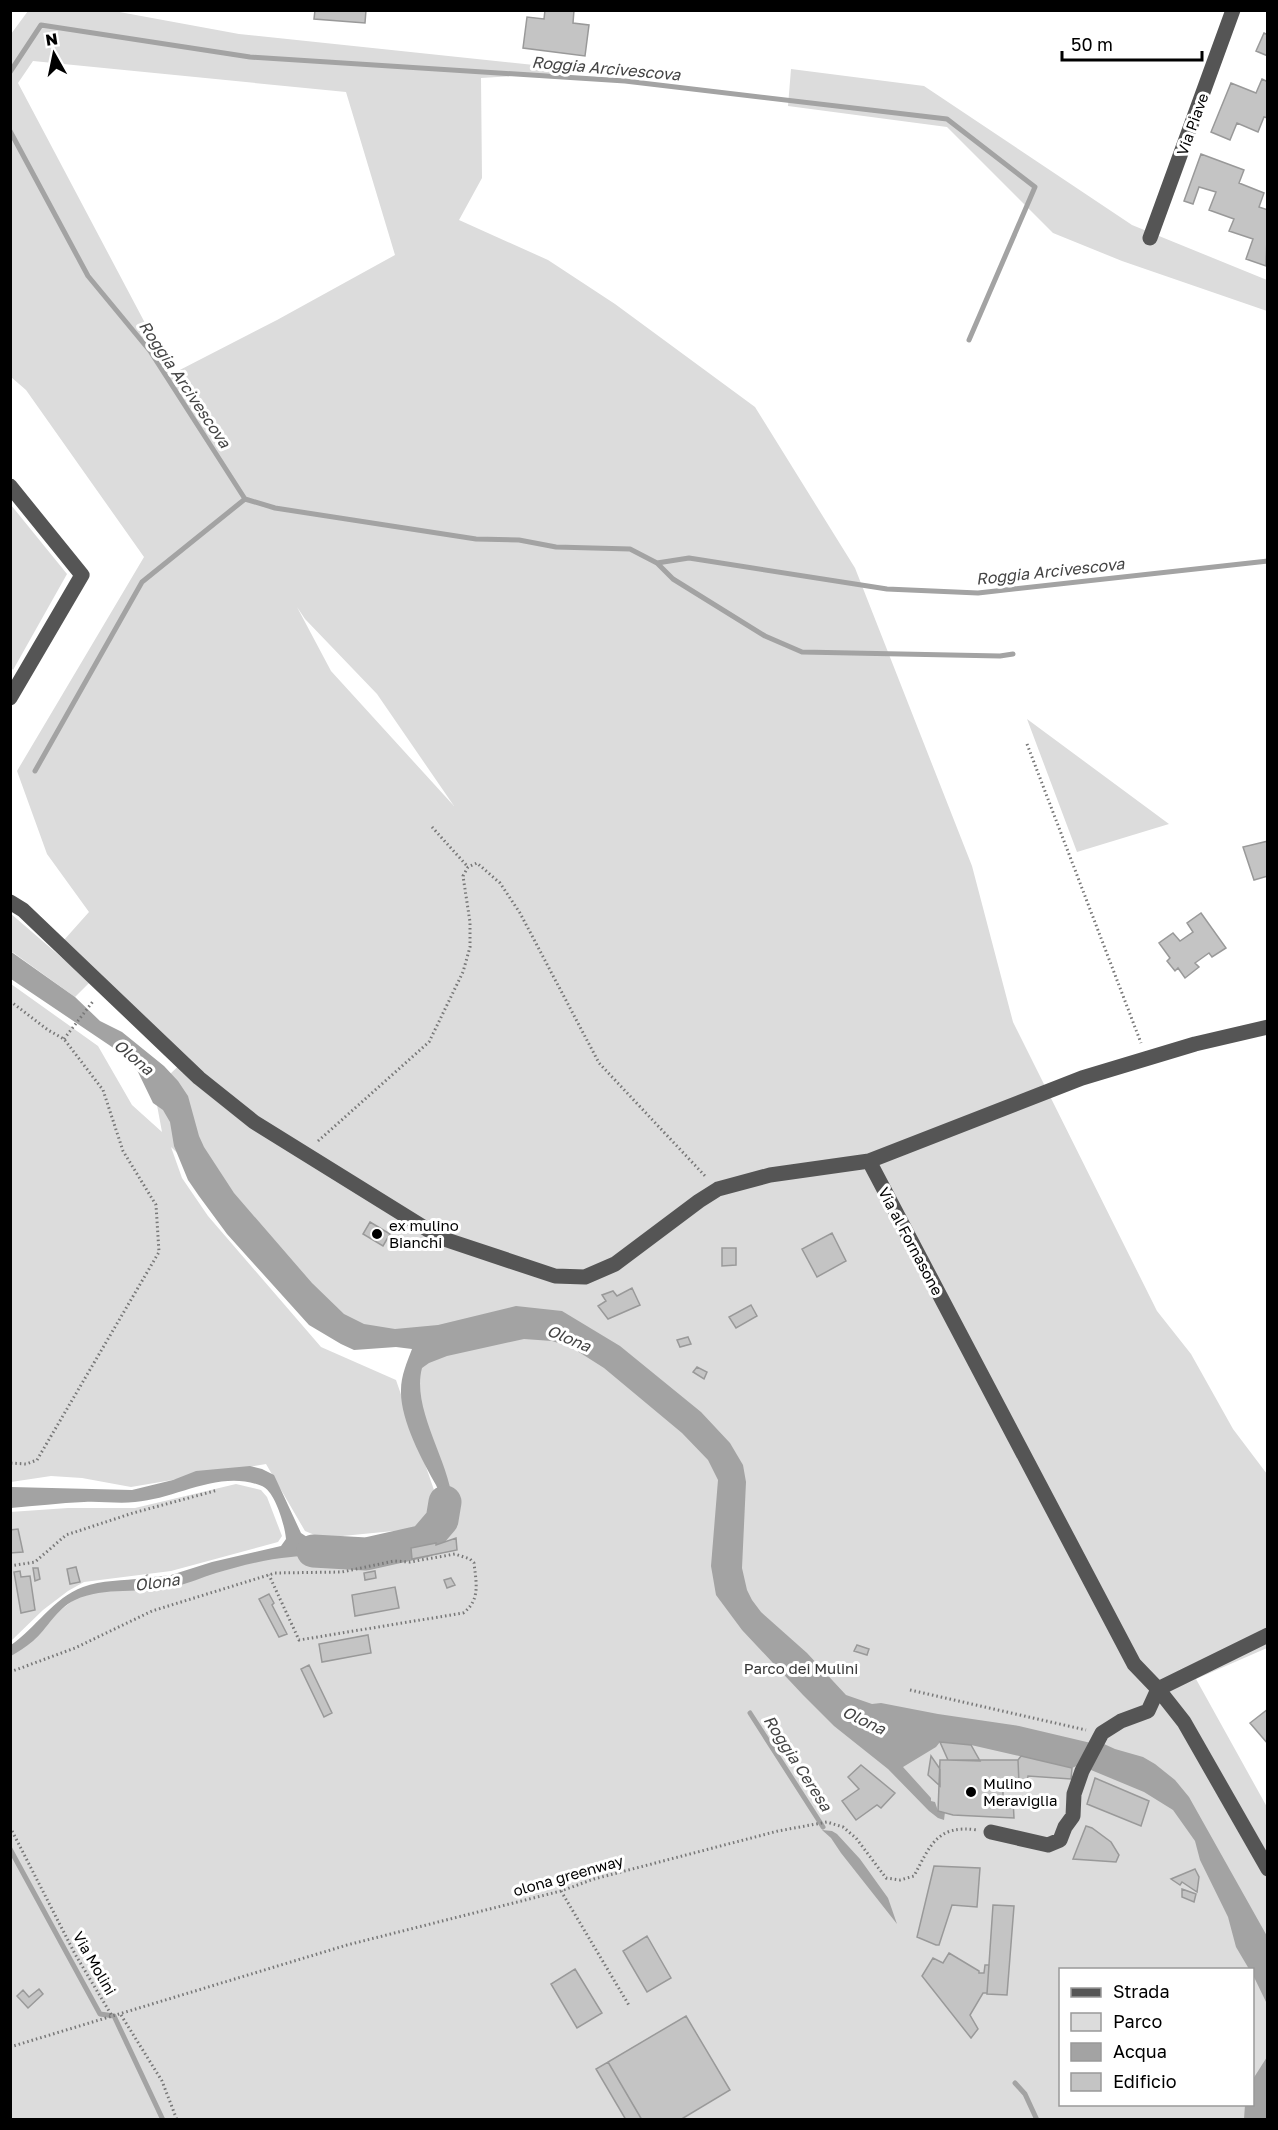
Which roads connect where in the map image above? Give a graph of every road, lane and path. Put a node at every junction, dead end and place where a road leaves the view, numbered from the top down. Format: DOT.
graph roads {
  1 [pos="1233,10"];
  2 [pos="1150,237"];
  3 [pos="10,486"];
  4 [pos="12,691"];
  5 [pos="1027,744"];
  6 [pos="432,827"];
  7 [pos="468,867"];
  8 [pos="10,902"];
  9 [pos="100,993"];
  10 [pos="10,1001"];
  11 [pos="1268,1027"];
  12 [pos="64,1039"];
  13 [pos="1147,1058"];
  14 [pos="305,1153"];
  15 [pos="869,1161"];
  16 [pos="718,1189"];
  17 [pos="10,1463"];
  18 [pos="218,1490"];
  19 [pos="10,1566"];
  20 [pos="269,1575"];
  21 [pos="1266,1637"];
  22 [pos="10,1672"];
  23 [pos="1158,1689"];
  24 [pos="910,1690"];
  25 [pos="1102,1734"];
  26 [pos="10,1827"];
  27 [pos="991,1832"];
  28 [pos="1268,1869"];
  29 [pos="561,1891"];
  30 [pos="630,2007"];
  31 [pos="121,2015"];
  32 [pos="112,2016"];
  33 [pos="10,2047"];
  34 [pos="177,2120"];
  1 -- 2 [label="street, Via Piave"];
  3 -- 4 [label="street"];
  5 -- 13 [label="path"];
  6 -- 7 [label="path"];
  7 -- 14 [label="path"];
  7 -- 16 [label="path"];
  8 -- 9 [label="street"];
  9 -- 12 [label="path"];
  9 -- 14 [label="street"];
  10 -- 12 [label="path"];
  11 -- 13 [label="street"];
  12 -- 17 [label="path"];
  13 -- 15 [label="street"];
  14 -- 16 [label="street"];
  15 -- 16 [label="street"];
  15 -- 23 [label="street, Via al Fornasone"];
  18 -- 19 [label="path"];
  20 -- 20 [label="path"];
  20 -- 22 [label="path"];
  21 -- 23 [label="street"];
  23 -- 25 [label="street"];
  23 -- 28 [label="street, Via al Fornasone"];
  24 -- 25 [label="path"];
  25 -- 27 [label="street"];
  26 -- 32 [label="path, Via Molini"];
  27 -- 29 [label="path, olona greenway"];
  29 -- 30 [label="path"];
  29 -- 31 [label="path, olona greenway"];
  31 -- 32 [label="path, olona greenway"];
  31 -- 34 [label="path"];
  32 -- 33 [label="path, Via Molini"];
}
